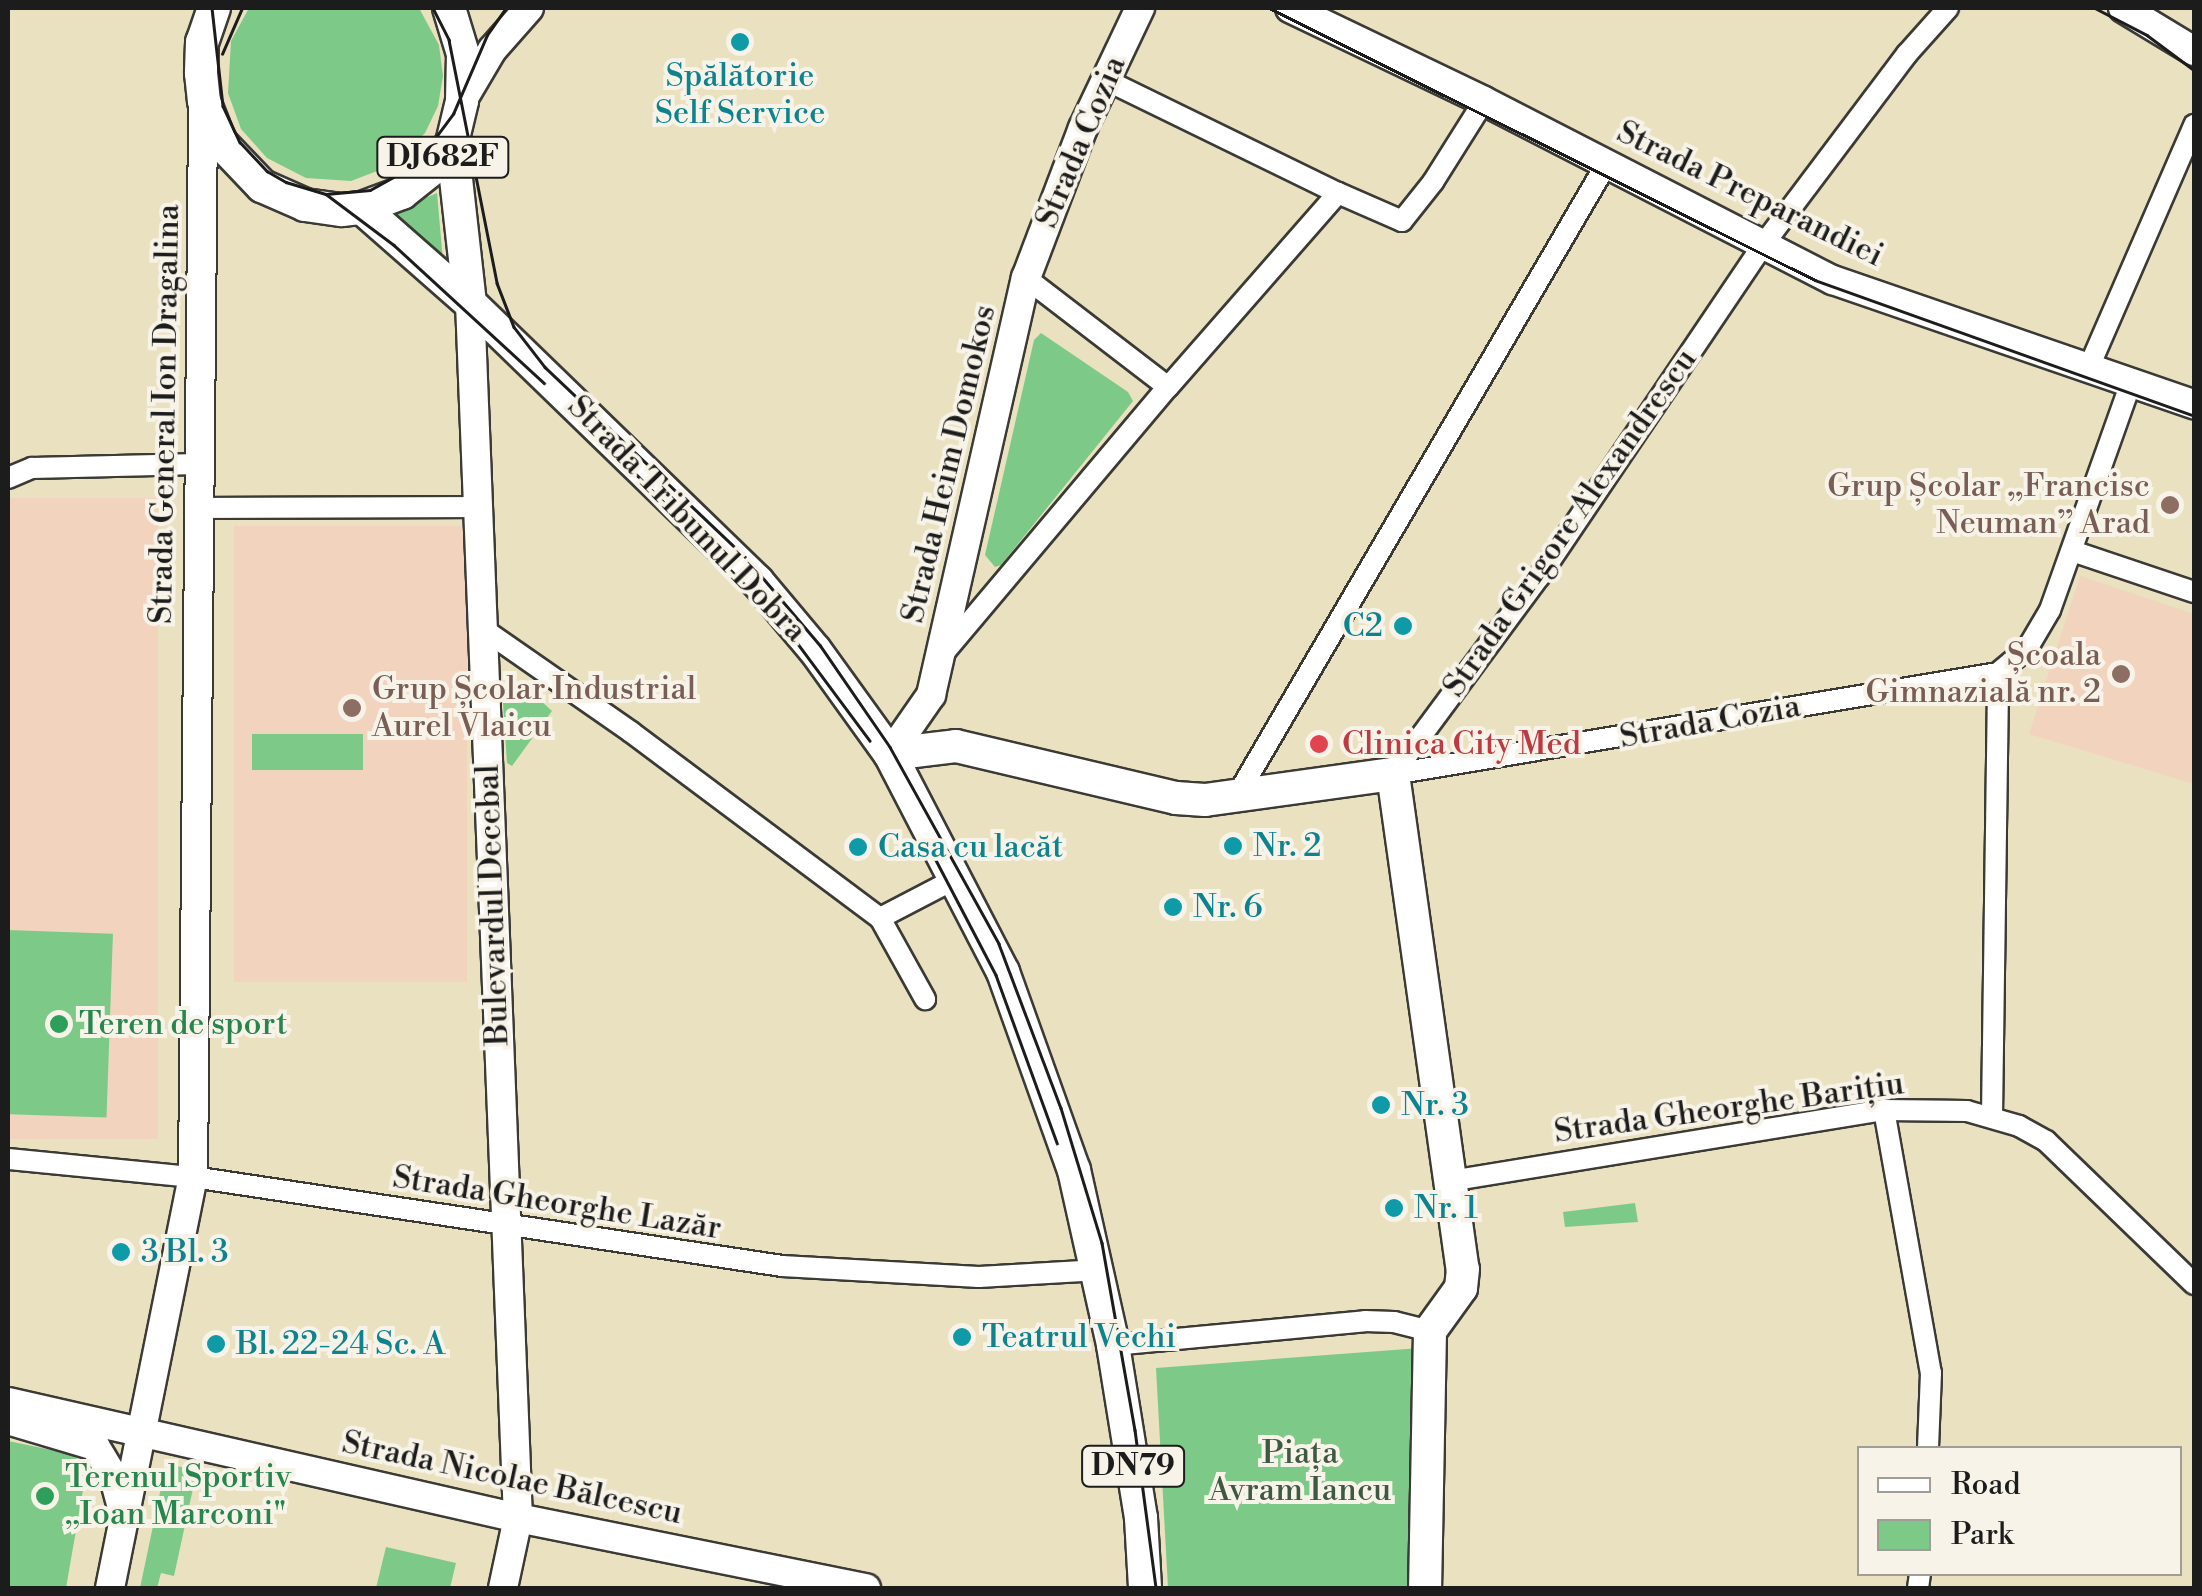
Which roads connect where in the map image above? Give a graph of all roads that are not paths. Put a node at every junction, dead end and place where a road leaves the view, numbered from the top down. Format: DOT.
graph roads {
  1 [pos="196,8"];
  2 [pos="214,8"];
  3 [pos="449,8"];
  4 [pos="528,8"];
  5 [pos="1140,8"];
  6 [pos="1290,8"];
  7 [pos="1948,8"];
  8 [pos="2122,8"];
  9 [pos="202,42"];
  10 [pos="2194,51"];
  11 [pos="1104,79"];
  12 [pos="204,101"];
  13 [pos="462,101"];
  14 [pos="1484,101"];
  15 [pos="2194,125"];
  16 [pos="452,142"];
  17 [pos="1607,163"];
  18 [pos="1338,193"];
  19 [pos="362,208"];
  20 [pos="1764,244"];
  21 [pos="1026,278"];
  22 [pos="470,304"];
  23 [pos="2088,367"];
  24 [pos="2131,382"];
  25 [pos="1168,387"];
  26 [pos="2194,404"];
  27 [pos="198,464"];
  28 [pos="8,478"];
  29 [pos="476,507"];
  30 [pos="199,508"];
  31 [pos="2072,551"];
  32 [pos="2194,592"];
  33 [pos="483,629"];
  34 [pos="941,656"];
  35 [pos="1998,673"];
  36 [pos="890,754"];
  37 [pos="1393,774"];
  38 [pos="1236,799"];
  39 [pos="954,879"];
  40 [pos="880,918"];
  41 [pos="925,998"];
  42 [pos="1884,1110"];
  43 [pos="1992,1116"];
  44 [pos="8,1159"];
  45 [pos="193,1177"];
  46 [pos="1450,1181"];
  47 [pos="505,1224"];
  48 [pos="1100,1270"];
  49 [pos="2194,1284"];
  50 [pos="1430,1331"];
  51 [pos="1113,1345"];
  52 [pos="8,1402"];
  53 [pos="8,1420"];
  54 [pos="145,1432"];
  55 [pos="1928,1446"];
  56 [pos="518,1518"];
  57 [pos="125,1522"];
  58 [pos="110,1588"];
  59 [pos="503,1588"];
  60 [pos="866,1588"];
  61 [pos="1145,1588"];
  62 [pos="1425,1588"];
  1 -- 9 [label="main road"];
  2 -- 9 [label="main road, DJ682F"];
  3 -- 13 [label="main road, DJ682F"];
  4 -- 13 [label="main road, DJ682F"];
  5 -- 11 [label="main road, Strada Cozia"];
  6 -- 14 [label="main road, Strada Preparandiei"];
  7 -- 20 [label="street, Strada Grigore Alexandrescu"];
  8 -- 10 [label="main road"];
  9 -- 12 [label="main road, DJ682F"];
  11 -- 18 [label="street"];
  11 -- 21 [label="main road, Strada Cozia"];
  12 -- 19 [label="main road, DJ682F"];
  12 -- 27 [label="main road, Strada General Ion Dragalina"];
  13 -- 16 [label="main road, DJ682F"];
  14 -- 17 [label="main road, Strada Preparandiei"];
  14 -- 18 [label="street"];
  15 -- 23 [label="street"];
  16 -- 19 [label="main road, DJ682F"];
  16 -- 22 [label="main road"];
  17 -- 20 [label="main road, Strada Preparandiei"];
  17 -- 38 [label="street"];
  18 -- 25 [label="street"];
  19 -- 22 [label="main road"];
  20 -- 23 [label="main road, Strada Preparandiei"];
  20 -- 37 [label="street, Strada Grigore Alexandrescu"];
  21 -- 25 [label="street, Strada Heim Domokos"];
  21 -- 34 [label="main road, Strada Heim Domokos"];
  22 -- 29 [label="main road, Bulevardul Decebal"];
  22 -- 36 [label="main road, Strada Tribunul Dobra"];
  23 -- 24 [label="main road, Strada Preparandiei"];
  24 -- 26 [label="main road, Strada Preparandiei"];
  24 -- 31 [label="street"];
  25 -- 34 [label="street, Strada Heim Domokos"];
  27 -- 28 [label="street"];
  27 -- 30 [label="main road, Strada General Ion Dragalina"];
  29 -- 30 [label="street"];
  29 -- 33 [label="main road, Bulevardul Decebal"];
  30 -- 45 [label="main road, Strada General Ion Dragalina"];
  31 -- 32 [label="street"];
  31 -- 35 [label="street"];
  33 -- 40 [label="street"];
  33 -- 47 [label="main road, Bulevardul Decebal"];
  34 -- 36 [label="main road, Strada Heim Domokos"];
  35 -- 37 [label="street, Strada Cozia"];
  35 -- 43 [label="street"];
  36 -- 38 [label="main road, Strada Cozia"];
  36 -- 39 [label="main road, Strada Tribunul Dobra"];
  37 -- 38 [label="main road, Strada Cozia"];
  37 -- 46 [label="main road"];
  39 -- 40 [label="street"];
  39 -- 48 [label="main road, Strada Tribunul Dobra"];
  40 -- 41 [label="street"];
  42 -- 43 [label="street, Strada Gheorghe Barițiu"];
  42 -- 46 [label="street, Strada Gheorghe Barițiu"];
  42 -- 55 [label="street"];
  43 -- 49 [label="street, Strada Gheorghe Barițiu"];
  44 -- 45 [label="street, Strada Gheorghe Lazăr"];
  45 -- 47 [label="street, Strada Gheorghe Lazăr"];
  45 -- 54 [label="main road, Strada General Ion Dragalina"];
  46 -- 50 [label="main road"];
  47 -- 48 [label="street, Strada Gheorghe Lazăr"];
  47 -- 56 [label="main road, Bulevardul Decebal"];
  48 -- 51 [label="main road, Strada Tribunul Dobra"];
  50 -- 51 [label="street"];
  50 -- 62 [label="main road"];
  51 -- 61 [label="main road, DN79"];
  52 -- 54 [label="main road, Strada Nicolae Bălcescu"];
  53 -- 57 [label="main road"];
  54 -- 56 [label="main road, Strada Nicolae Bălcescu"];
  54 -- 57 [label="main road, Strada General Ion Dragalina"];
  56 -- 59 [label="main road, Bulevardul Decebal"];
  56 -- 60 [label="main road, Strada Nicolae Bălcescu"];
  57 -- 58 [label="main road, Strada General Ion Dragalina"];
}
